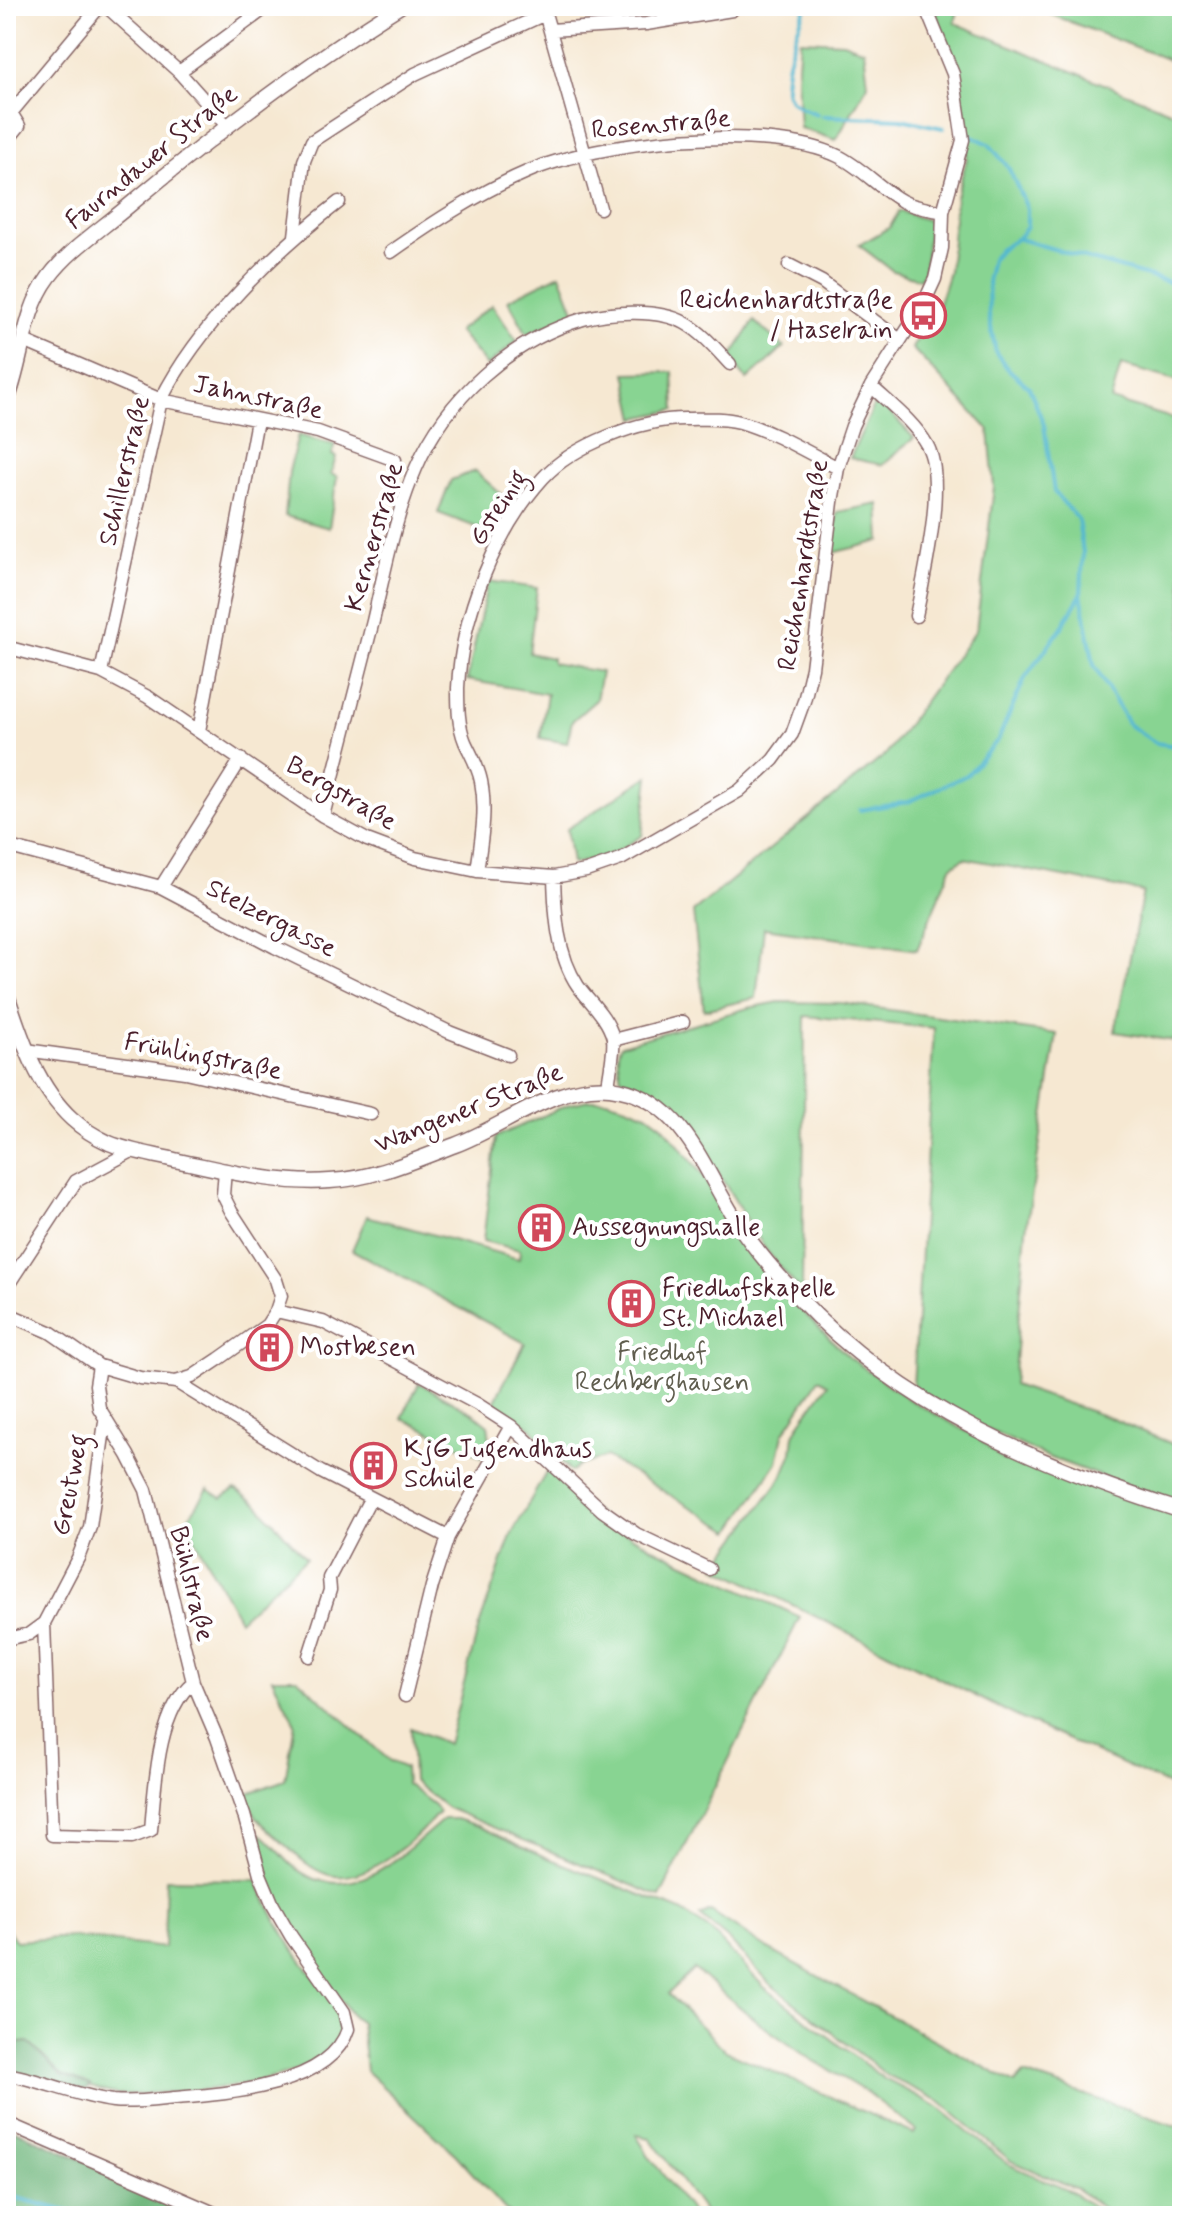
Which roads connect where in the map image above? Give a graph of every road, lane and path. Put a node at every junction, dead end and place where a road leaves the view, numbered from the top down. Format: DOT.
graph roads {
  1 [pos="103,6"];
  2 [pos="268,6"];
  3 [pos="400,6"];
  4 [pos="925,6"];
  5 [pos="544,10"];
  6 [pos="732,10"];
  7 [pos="550,30"];
  8 [pos="179,72"];
  9 [pos="228,127"];
  10 [pos="6,142"];
  11 [pos="586,153"];
  12 [pos="339,202"];
  13 [pos="600,208"];
  14 [pos="943,212"];
  15 [pos="295,236"];
  16 [pos="391,252"];
  17 [pos="789,265"];
  18 [pos="900,340"];
  19 [pos="24,341"];
  20 [pos="730,364"];
  21 [pos="871,386"];
  22 [pos="161,400"];
  23 [pos="6,403"];
  24 [pos="257,420"];
  25 [pos="395,460"];
  26 [pos="838,468"];
  27 [pos="916,616"];
  28 [pos="6,647"];
  29 [pos="101,672"];
  30 [pos="199,731"];
  31 [pos="241,759"];
  32 [pos="323,816"];
  33 [pos="6,846"];
  34 [pos="477,871"];
  35 [pos="554,877"];
  36 [pos="161,887"];
  37 [pos="6,992"];
  38 [pos="683,1022"];
  39 [pos="613,1040"];
  40 [pos="26,1050"];
  41 [pos="508,1055"];
  42 [pos="608,1088"];
  43 [pos="371,1114"];
  44 [pos="132,1151"];
  45 [pos="225,1170"];
  46 [pos="6,1288"];
  47 [pos="276,1311"];
  48 [pos="6,1313"];
  49 [pos="99,1366"];
  50 [pos="176,1382"];
  51 [pos="105,1422"];
  52 [pos="511,1426"];
  53 [pos="370,1499"];
  54 [pos="1182,1511"];
  55 [pos="448,1537"];
  56 [pos="709,1569"];
  57 [pos="44,1623"];
  58 [pos="6,1639"];
  59 [pos="309,1656"];
  60 [pos="193,1682"];
  61 [pos="405,1696"];
  62 [pos="6,2074"];
  63 [pos="6,2123"];
  64 [pos="221,2216"];
  1 -- 8 [label="street"];
  1 -- 10 [label="street"];
  2 -- 8 [label="street"];
  3 -- 9 [label="street, Faurndauer Straße"];
  4 -- 14 [label="street, Reichenhardtstraße"];
  5 -- 7 [label="street"];
  5 -- 15 [label="street"];
  6 -- 7 [label="street"];
  7 -- 11 [label="street"];
  8 -- 9 [label="street"];
  9 -- 19 [label="street, Faurndauer Straße"];
  11 -- 13 [label="street"];
  11 -- 14 [label="street, Rosenstraße"];
  11 -- 16 [label="street, Rosenstraße"];
  12 -- 15 [label="street, Schillerstraße"];
  14 -- 18 [label="street, Reichenhardtstraße"];
  15 -- 22 [label="street, Schillerstraße"];
  17 -- 18 [label="street"];
  18 -- 21 [label="street, Reichenhardtstraße"];
  19 -- 22 [label="street, Jahnstraße"];
  19 -- 23 [label="street, Faurndauer Straße"];
  20 -- 32 [label="street, Kernerstraße"];
  21 -- 26 [label="street, Reichenhardtstraße"];
  21 -- 27 [label="street"];
  22 -- 24 [label="street, Jahnstraße"];
  22 -- 29 [label="street, Schillerstraße"];
  24 -- 25 [label="street, Jahnstraße"];
  24 -- 30 [label="street"];
  26 -- 34 [label="street, Gsteinig"];
  26 -- 35 [label="street, Reichenhardtstraße"];
  28 -- 29 [label="street, Bergstraße"];
  29 -- 30 [label="street, Bergstraße"];
  30 -- 31 [label="street, Bergstraße"];
  31 -- 32 [label="street, Bergstraße"];
  31 -- 36 [label="street"];
  32 -- 34 [label="street, Bergstraße"];
  33 -- 36 [label="street, Stelzergasse"];
  34 -- 35 [label="street, Bergstraße"];
  35 -- 39 [label="street"];
  36 -- 41 [label="street, Stelzergasse"];
  37 -- 40 [label="street, Wangener Straße"];
  38 -- 39 [label="street"];
  39 -- 42 [label="street"];
  40 -- 43 [label="street, Frühlingstraße"];
  40 -- 44 [label="street, Wangener Straße"];
  42 -- 45 [label="street, Wangener Straße"];
  42 -- 54 [label="street, Wangener Straße"];
  44 -- 45 [label="street, Wangener Straße"];
  44 -- 46 [label="street"];
  45 -- 47 [label="street"];
  47 -- 50 [label="street"];
  47 -- 52 [label="street"];
  48 -- 49 [label="street"];
  49 -- 50 [label="street"];
  49 -- 51 [label="street, Bühlstraße"];
  50 -- 53 [label="street"];
  51 -- 57 [label="street, Greutweg"];
  51 -- 60 [label="street, Bühlstraße"];
  52 -- 55 [label="street"];
  52 -- 56 [label="street"];
  53 -- 55 [label="street"];
  53 -- 59 [label="street"];
  55 -- 61 [label="street"];
  57 -- 58 [label="street"];
  57 -- 60 [label="street, Greutweg"];
  60 -- 62 [label="street, Bühlstraße"];
  63 -- 64 [label="street"];
}
